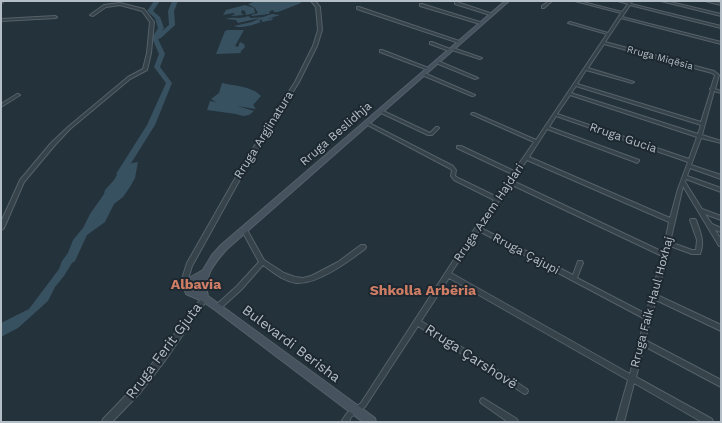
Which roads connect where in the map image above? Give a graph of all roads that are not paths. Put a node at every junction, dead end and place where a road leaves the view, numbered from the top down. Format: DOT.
graph roads {
  1 [pos="313,1"];
  2 [pos="507,1"];
  3 [pos="551,1"];
  4 [pos="576,1"];
  5 [pos="619,1"];
  6 [pos="662,1"];
  7 [pos="706,1"];
  8 [pos="456,3"];
  9 [pos="630,3"];
  10 [pos="721,4"];
  11 [pos="421,5"];
  12 [pos="543,7"];
  13 [pos="358,8"];
  14 [pos="623,12"];
  15 [pos="491,14"];
  16 [pos="92,15"];
  17 [pos="721,15"];
  18 [pos="55,17"];
  19 [pos="620,17"];
  20 [pos="1,20"];
  21 [pos="481,23"];
  22 [pos="570,23"];
  23 [pos="721,27"];
  24 [pos="609,34"];
  25 [pos="460,42"];
  26 [pos="431,43"];
  27 [pos="603,43"];
  28 [pos="721,43"];
  29 [pos="451,49"];
  30 [pos="381,50"];
  31 [pos="480,58"];
  32 [pos="437,62"];
  33 [pos="429,69"];
  34 [pos="586,69"];
  35 [pos="721,72"];
  36 [pos="423,74"];
  37 [pos="716,74"];
  38 [pos="476,78"];
  39 [pos="632,82"];
  40 [pos="714,83"];
  41 [pos="575,85"];
  42 [pos="721,85"];
  43 [pos="712,90"];
  44 [pos="721,92"];
  45 [pos="473,94"];
  46 [pos="569,94"];
  47 [pos="18,95"];
  48 [pos="1,106"];
  49 [pos="380,111"];
  50 [pos="473,114"];
  51 [pos="556,115"];
  52 [pos="366,123"];
  53 [pos="702,124"];
  54 [pos="437,128"];
  55 [pos="547,128"];
  56 [pos="700,136"];
  57 [pos="537,142"];
  58 [pos="721,142"];
  59 [pos="459,147"];
  60 [pos="527,158"];
  61 [pos="637,161"];
  62 [pos="690,164"];
  63 [pos="516,174"];
  64 [pos="721,177"];
  65 [pos="684,179"];
  66 [pos="510,182"];
  67 [pos="721,190"];
  68 [pos="498,200"];
  69 [pos="702,211"];
  70 [pos="721,218"];
  71 [pos="693,220"];
  72 [pos="672,221"];
  73 [pos="711,226"];
  74 [pos="1,228"];
  75 [pos="244,229"];
  76 [pos="479,229"];
  77 [pos="721,230"];
  78 [pos="668,243"];
  79 [pos="721,244"];
  80 [pos="363,247"];
  81 [pos="665,255"];
  82 [pos="262,262"];
  83 [pos="580,263"];
  84 [pos="189,265"];
  85 [pos="448,274"];
  86 [pos="574,279"];
  87 [pos="198,282"];
  88 [pos="191,290"];
  89 [pos="654,296"];
  90 [pos="205,298"];
  91 [pos="218,307"];
  92 [pos="648,318"];
  93 [pos="417,322"];
  94 [pos="721,328"];
  95 [pos="642,342"];
  96 [pos="632,378"];
  97 [pos="721,384"];
  98 [pos="525,391"];
  99 [pos="483,401"];
  100 [pos="356,410"];
  101 [pos="106,422"];
  102 [pos="345,422"];
  103 [pos="371,422"];
  104 [pos="514,422"];
  105 [pos="620,422"];
  106 [pos="709,422"];
  1 -- 84 [label="street, Rruga Argjinatura"];
  2 -- 15 [label="main road, Rruga Beslidhja"];
  3 -- 12 [label="street"];
  4 -- 14 [label="street"];
  5 -- 9 [label="street"];
  6 -- 17 [label="street"];
  7 -- 10 [label="street"];
  8 -- 15 [label="street"];
  9 -- 14 [label="street, Rruga Azem Hajdari"];
  9 -- 23 [label="street"];
  11 -- 21 [label="street"];
  13 -- 25 [label="street"];
  14 -- 19 [label="street, Rruga Azem Hajdari"];
  15 -- 21 [label="main road, Rruga Beslidhja"];
  16 -- 74 [label="street"];
  18 -- 20 [label="street"];
  19 -- 24 [label="street, Rruga Azem Hajdari"];
  19 -- 28 [label="street"];
  21 -- 25 [label="main road, Rruga Beslidhja"];
  22 -- 24 [label="street"];
  24 -- 27 [label="street, Rruga Azem Hajdari"];
  25 -- 29 [label="main road, Rruga Beslidhja"];
  26 -- 29 [label="street"];
  27 -- 34 [label="street, Rruga Azem Hajdari"];
  27 -- 37 [label="street, Rruga Miqësia"];
  29 -- 31 [label="street"];
  29 -- 32 [label="main road, Rruga Beslidhja"];
  30 -- 33 [label="street"];
  32 -- 33 [label="main road, Rruga Beslidhja"];
  32 -- 38 [label="street"];
  33 -- 36 [label="main road, Rruga Beslidhja"];
  34 -- 39 [label="street"];
  34 -- 41 [label="street, Rruga Azem Hajdari"];
  35 -- 37 [label="street"];
  36 -- 45 [label="street"];
  36 -- 49 [label="main road, Rruga Beslidhja"];
  37 -- 40 [label="street, Rruga Faik Haul Hoxhaj"];
  40 -- 42 [label="street"];
  40 -- 43 [label="street, Rruga Faik Haul Hoxhaj"];
  41 -- 46 [label="street, Rruga Azem Hajdari"];
  41 -- 53 [label="street"];
  43 -- 44 [label="street"];
  43 -- 53 [label="street, Rruga Faik Haul Hoxhaj"];
  46 -- 51 [label="street, Rruga Azem Hajdari"];
  46 -- 56 [label="street"];
  47 -- 48 [label="street"];
  49 -- 52 [label="main road, Rruga Beslidhja"];
  49 -- 54 [label="street"];
  50 -- 57 [label="street"];
  51 -- 55 [label="street, Rruga Azem Hajdari"];
  51 -- 62 [label="street, Rruga Gucia"];
  52 -- 68 [label="street"];
  52 -- 75 [label="main road, Rruga Beslidhja"];
  53 -- 56 [label="street, Rruga Faik Haul Hoxhaj"];
  55 -- 57 [label="street, Rruga Azem Hajdari"];
  55 -- 61 [label="street"];
  56 -- 58 [label="street"];
  56 -- 62 [label="street, Rruga Faik Haul Hoxhaj"];
  57 -- 60 [label="street, Rruga Azem Hajdari"];
  59 -- 63 [label="street"];
  60 -- 63 [label="street, Rruga Azem Hajdari"];
  60 -- 72 [label="street"];
  62 -- 64 [label="street, Rruga Gucia"];
  62 -- 65 [label="street, Rruga Faik Haul Hoxhaj"];
  63 -- 66 [label="street, Rruga Azem Hajdari"];
  65 -- 67 [label="street"];
  65 -- 69 [label="street"];
  65 -- 72 [label="street, Rruga Faik Haul Hoxhaj"];
  66 -- 68 [label="street, Rruga Azem Hajdari"];
  66 -- 81 [label="street"];
  68 -- 76 [label="street, Rruga Azem Hajdari"];
  69 -- 70 [label="street"];
  69 -- 73 [label="street"];
  71 -- 78 [label="street"];
  72 -- 78 [label="street, Rruga Faik Haul Hoxhaj"];
  73 -- 77 [label="street"];
  73 -- 79 [label="street"];
  75 -- 82 [label="street"];
  75 -- 87 [label="main road, Rruga Beslidhja"];
  76 -- 85 [label="street, Rruga Azem Hajdari"];
  76 -- 86 [label="street, Rruga Çajupi"];
  78 -- 81 [label="street, Rruga Faik Haul Hoxhaj"];
  80 -- 82 [label="street"];
  81 -- 89 [label="street, Rruga Faik Haul Hoxhaj"];
  82 -- 91 [label="street"];
  83 -- 86 [label="street, Rruga Çajupi"];
  84 -- 87 [label="street"];
  84 -- 88 [label="street, Rruga Argjinatura"];
  85 -- 93 [label="street, Rruga Azem Hajdari"];
  85 -- 96 [label="street"];
  86 -- 92 [label="street, Rruga Çajupi"];
  87 -- 88 [label="main road"];
  87 -- 90 [label="main road"];
  88 -- 90 [label="main road, Bulevardi Berisha"];
  89 -- 92 [label="street, Rruga Faik Haul Hoxhaj"];
  89 -- 94 [label="street"];
  90 -- 91 [label="main road, Bulevardi Berisha"];
  90 -- 101 [label="street, Rruga Ferit Gjuta"];
  91 -- 100 [label="main road, Bulevardi Berisha"];
  92 -- 95 [label="street, Rruga Faik Haul Hoxhaj"];
  93 -- 98 [label="street, Rruga Çarshovë"];
  93 -- 100 [label="street, Rruga Azem Hajdari"];
  95 -- 96 [label="street, Rruga Faik Haul Hoxhaj"];
  95 -- 97 [label="street"];
  96 -- 105 [label="street, Rruga Faik Haul Hoxhaj"];
  96 -- 106 [label="street"];
  99 -- 104 [label="street"];
  100 -- 102 [label="street, Rruga Azem Hajdari"];
  100 -- 103 [label="main road, Bulevardi Berisha"];
}
